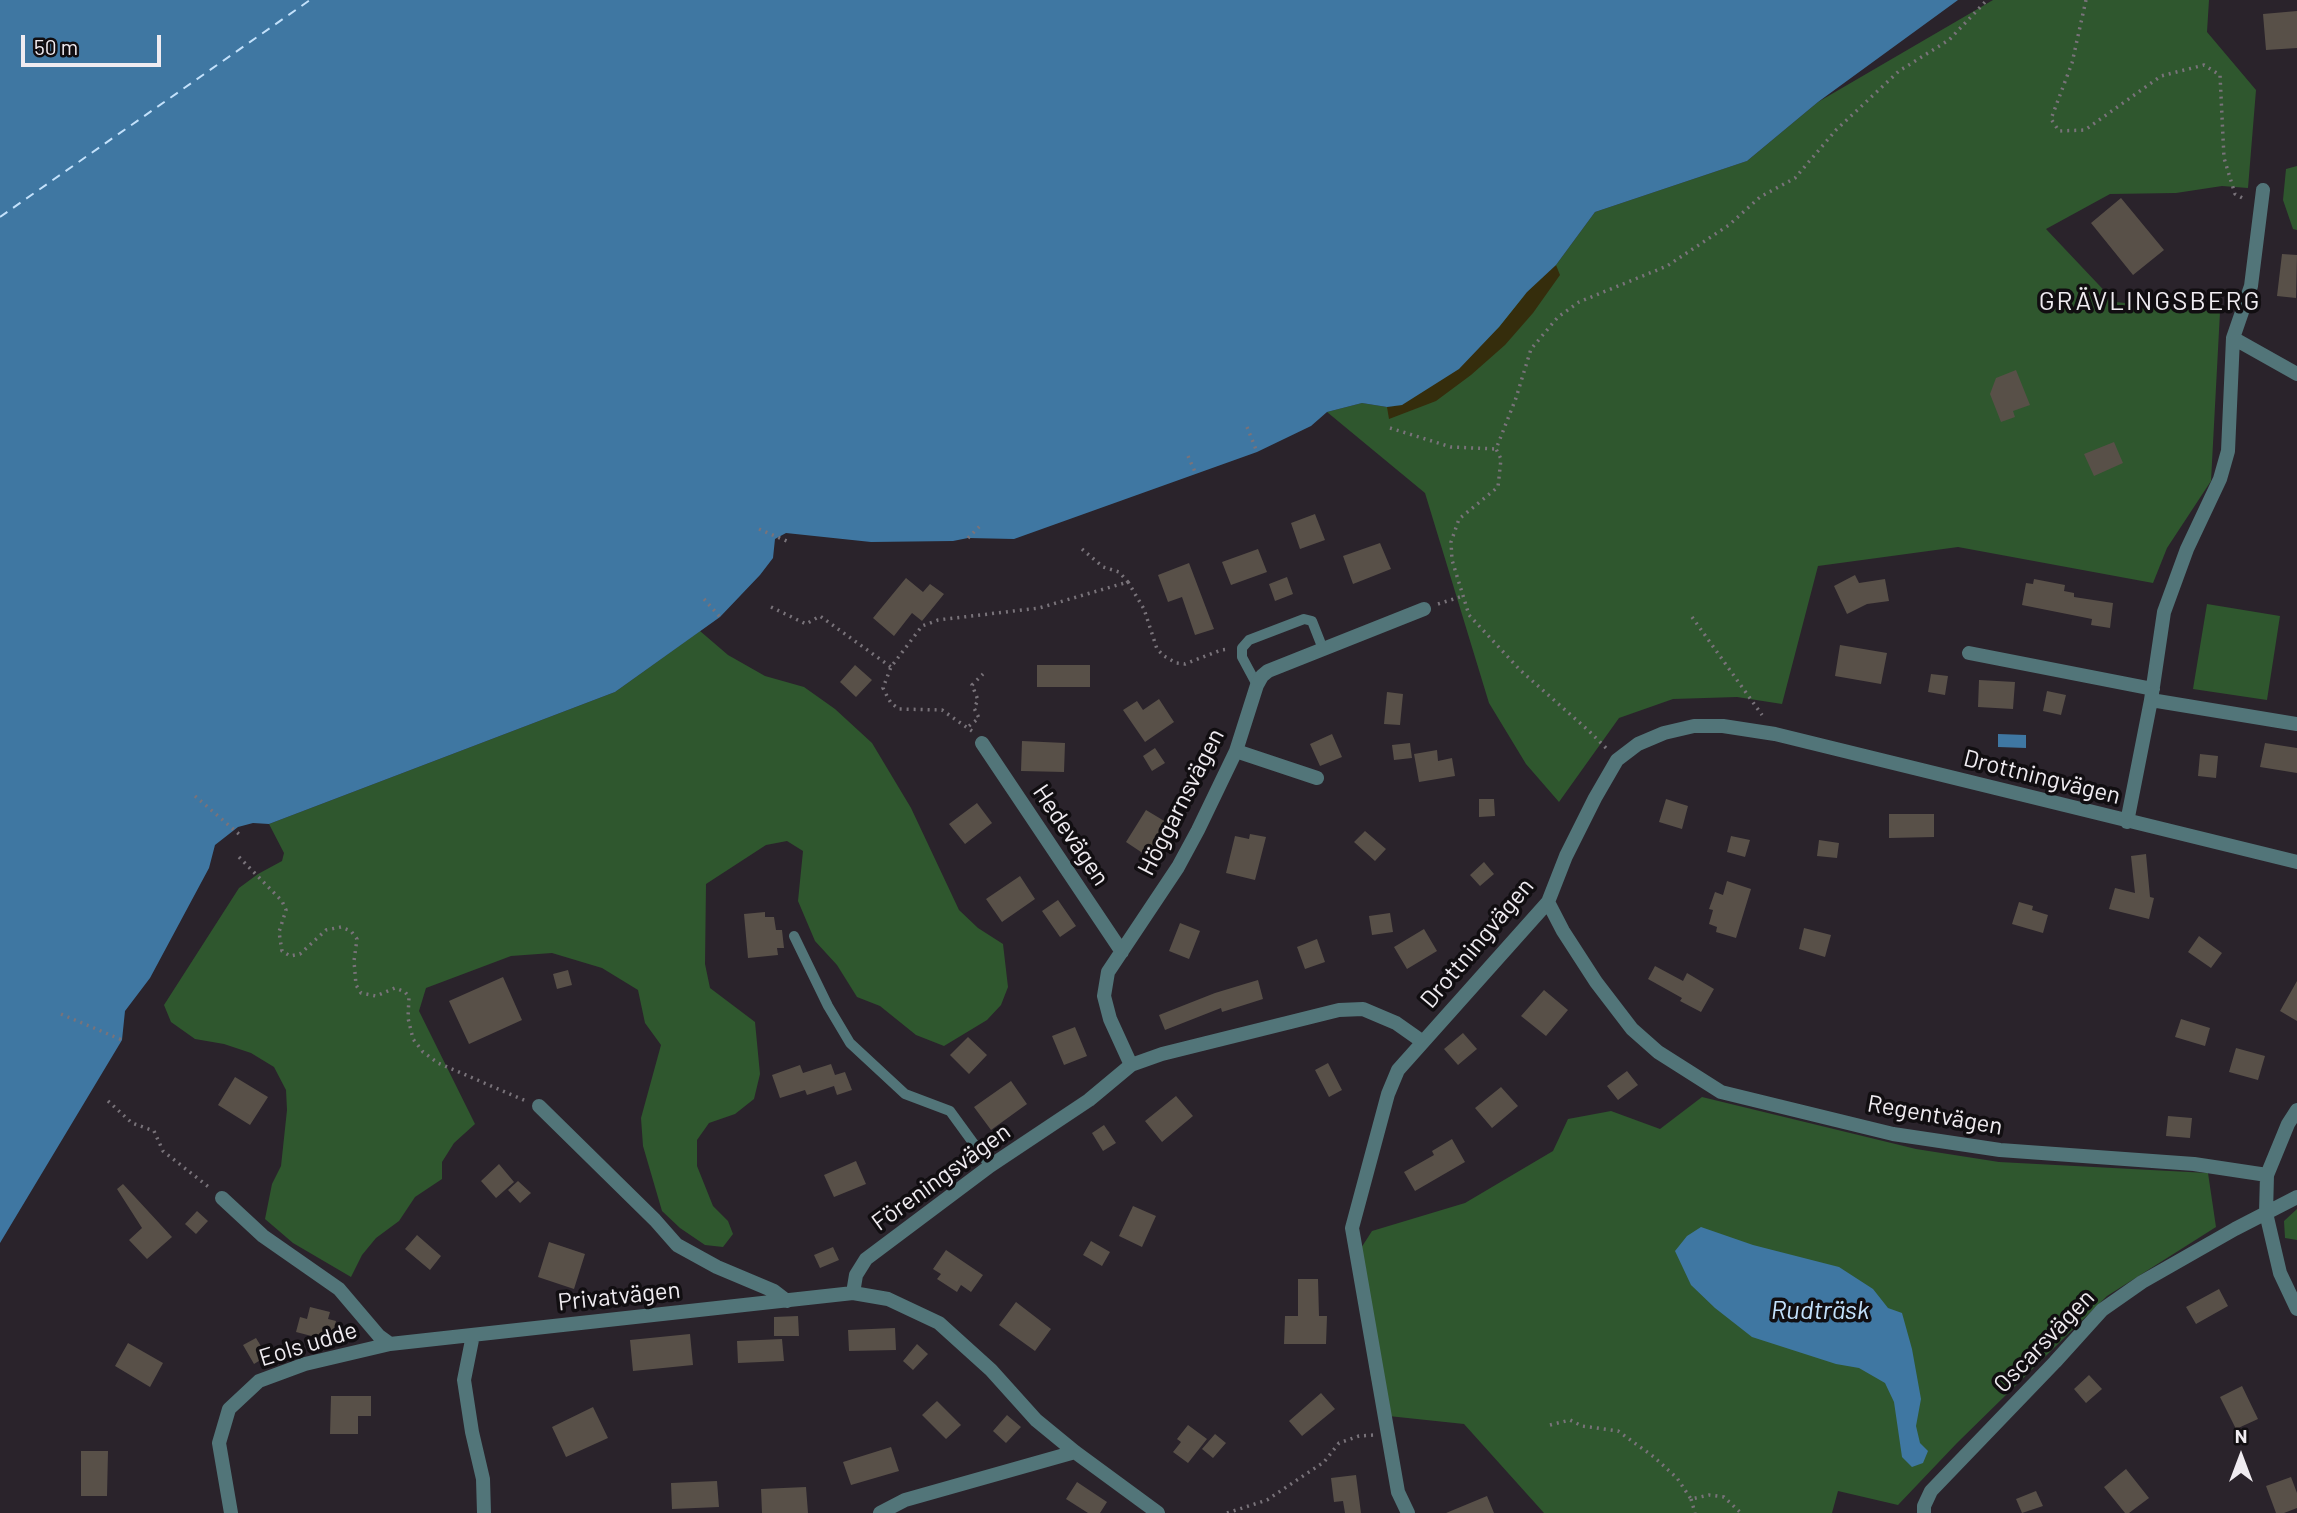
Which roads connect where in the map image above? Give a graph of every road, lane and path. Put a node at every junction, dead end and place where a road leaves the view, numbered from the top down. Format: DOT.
graph roads {
  1 [pos="1987,0"];
  2 [pos="2086,0"];
  3 [pos="2263,190"];
  4 [pos="2260,209"];
  5 [pos="2233,338"];
  6 [pos="2297,374"];
  7 [pos="1247,427"];
  8 [pos="1390,428"];
  9 [pos="1496,449"];
  10 [pos="1257,452"];
  11 [pos="1188,456"];
  12 [pos="1195,472"];
  13 [pos="982,524"];
  14 [pos="760,529"];
  15 [pos="968,538"];
  16 [pos="789,542"];
  17 [pos="1082,549"];
  18 [pos="1128,582"];
  19 [pos="1463,596"];
  20 [pos="704,598"];
  21 [pos="771,607"];
  22 [pos="1424,609"];
  23 [pos="720,617"];
  24 [pos="1692,617"];
  25 [pos="1242,648"];
  26 [pos="1323,649"];
  27 [pos="1969,653"];
  28 [pos="891,667"];
  29 [pos="983,674"];
  30 [pos="1257,685"];
  31 [pos="2152,694"];
  32 [pos="2297,724"];
  33 [pos="968,727"];
  34 [pos="1775,734"];
  35 [pos="982,743"];
  36 [pos="1236,751"];
  37 [pos="1617,760"];
  38 [pos="1317,778"];
  39 [pos="195,796"];
  40 [pos="2127,822"];
  41 [pos="240,835"];
  42 [pos="239,857"];
  43 [pos="2297,862"];
  44 [pos="1548,902"];
  45 [pos="794,936"];
  46 [pos="1122,952"];
  47 [pos="61,1014"];
  48 [pos="122,1040"];
  49 [pos="1423,1042"];
  50 [pos="1131,1065"];
  51 [pos="108,1101"];
  52 [pos="539,1106"];
  53 [pos="2297,1111"];
  54 [pos="990,1166"];
  55 [pos="2266,1175"];
  56 [pos="2297,1197"];
  57 [pos="222,1198"];
  58 [pos="2266,1213"];
  59 [pos="853,1293"];
  60 [pos="787,1301"];
  61 [pos="2297,1309"];
  62 [pos="473,1335"];
  63 [pos="390,1344"];
  64 [pos="1550,1425"];
  65 [pos="1387,1434"];
  66 [pos="1075,1452"];
  67 [pos="1691,1499"];
  68 [pos="231,1513"];
  69 [pos="484,1513"];
  70 [pos="880,1513"];
  71 [pos="1158,1513"];
  72 [pos="1227,1513"];
  73 [pos="1408,1513"];
  74 [pos="1695,1513"];
  75 [pos="1741,1513"];
  76 [pos="1924,1513"];
  1 -- 9 [label="path"];
  2 -- 4 [label="path"];
  3 -- 4 [label="street"];
  4 -- 5 [label="street"];
  5 -- 6 [label="street"];
  5 -- 31 [label="street"];
  7 -- 10 [label="path"];
  8 -- 9 [label="path"];
  9 -- 19 [label="path"];
  11 -- 12 [label="path"];
  13 -- 15 [label="path"];
  14 -- 16 [label="path"];
  17 -- 18 [label="path"];
  18 -- 25 [label="path"];
  18 -- 28 [label="path"];
  19 -- 22 [label="path"];
  19 -- 37 [label="path"];
  20 -- 23 [label="path"];
  21 -- 28 [label="path"];
  22 -- 26 [label="street"];
  24 -- 34 [label="path"];
  25 -- 26 [label="lane"];
  25 -- 30 [label="lane"];
  26 -- 30 [label="street"];
  27 -- 31 [label="street"];
  28 -- 33 [label="path"];
  29 -- 33 [label="path"];
  30 -- 36 [label="street, Höggarnsvägen"];
  31 -- 32 [label="street"];
  31 -- 40 [label="street"];
  33 -- 35 [label="path"];
  34 -- 37 [label="street, Drottningvägen"];
  34 -- 40 [label="street, Drottningvägen"];
  35 -- 46 [label="street, Hedevägen"];
  36 -- 38 [label="street"];
  36 -- 46 [label="street, Höggarnsvägen"];
  37 -- 44 [label="street, Drottningvägen"];
  39 -- 41 [label="path"];
  40 -- 43 [label="street, Drottningvägen"];
  42 -- 52 [label="path"];
  44 -- 49 [label="street, Drottningvägen"];
  44 -- 55 [label="street, Regentvägen"];
  45 -- 54 [label="lane"];
  46 -- 50 [label="street, Höggarnsvägen"];
  47 -- 48 [label="path"];
  49 -- 50 [label="street, Föreningsvägen"];
  49 -- 65 [label="street, Drottningvägen"];
  50 -- 54 [label="street, Föreningsvägen"];
  51 -- 57 [label="path"];
  52 -- 60 [label="street"];
  53 -- 55 [label="street"];
  54 -- 59 [label="street, Föreningsvägen"];
  55 -- 58 [label="street"];
  56 -- 58 [label="street, Oscarsvägen"];
  57 -- 63 [label="street"];
  58 -- 61 [label="street"];
  58 -- 76 [label="street, Oscarsvägen"];
  59 -- 60 [label="street, Privatvägen"];
  59 -- 66 [label="street"];
  60 -- 62 [label="street, Privatvägen"];
  62 -- 63 [label="street, Privatvägen"];
  62 -- 69 [label="street"];
  63 -- 68 [label="street, Eols udde"];
  64 -- 67 [label="path"];
  65 -- 72 [label="path"];
  65 -- 73 [label="street, Drottningvägen"];
  66 -- 70 [label="street"];
  66 -- 71 [label="street"];
  67 -- 74 [label="path"];
  67 -- 75 [label="path"];
}
